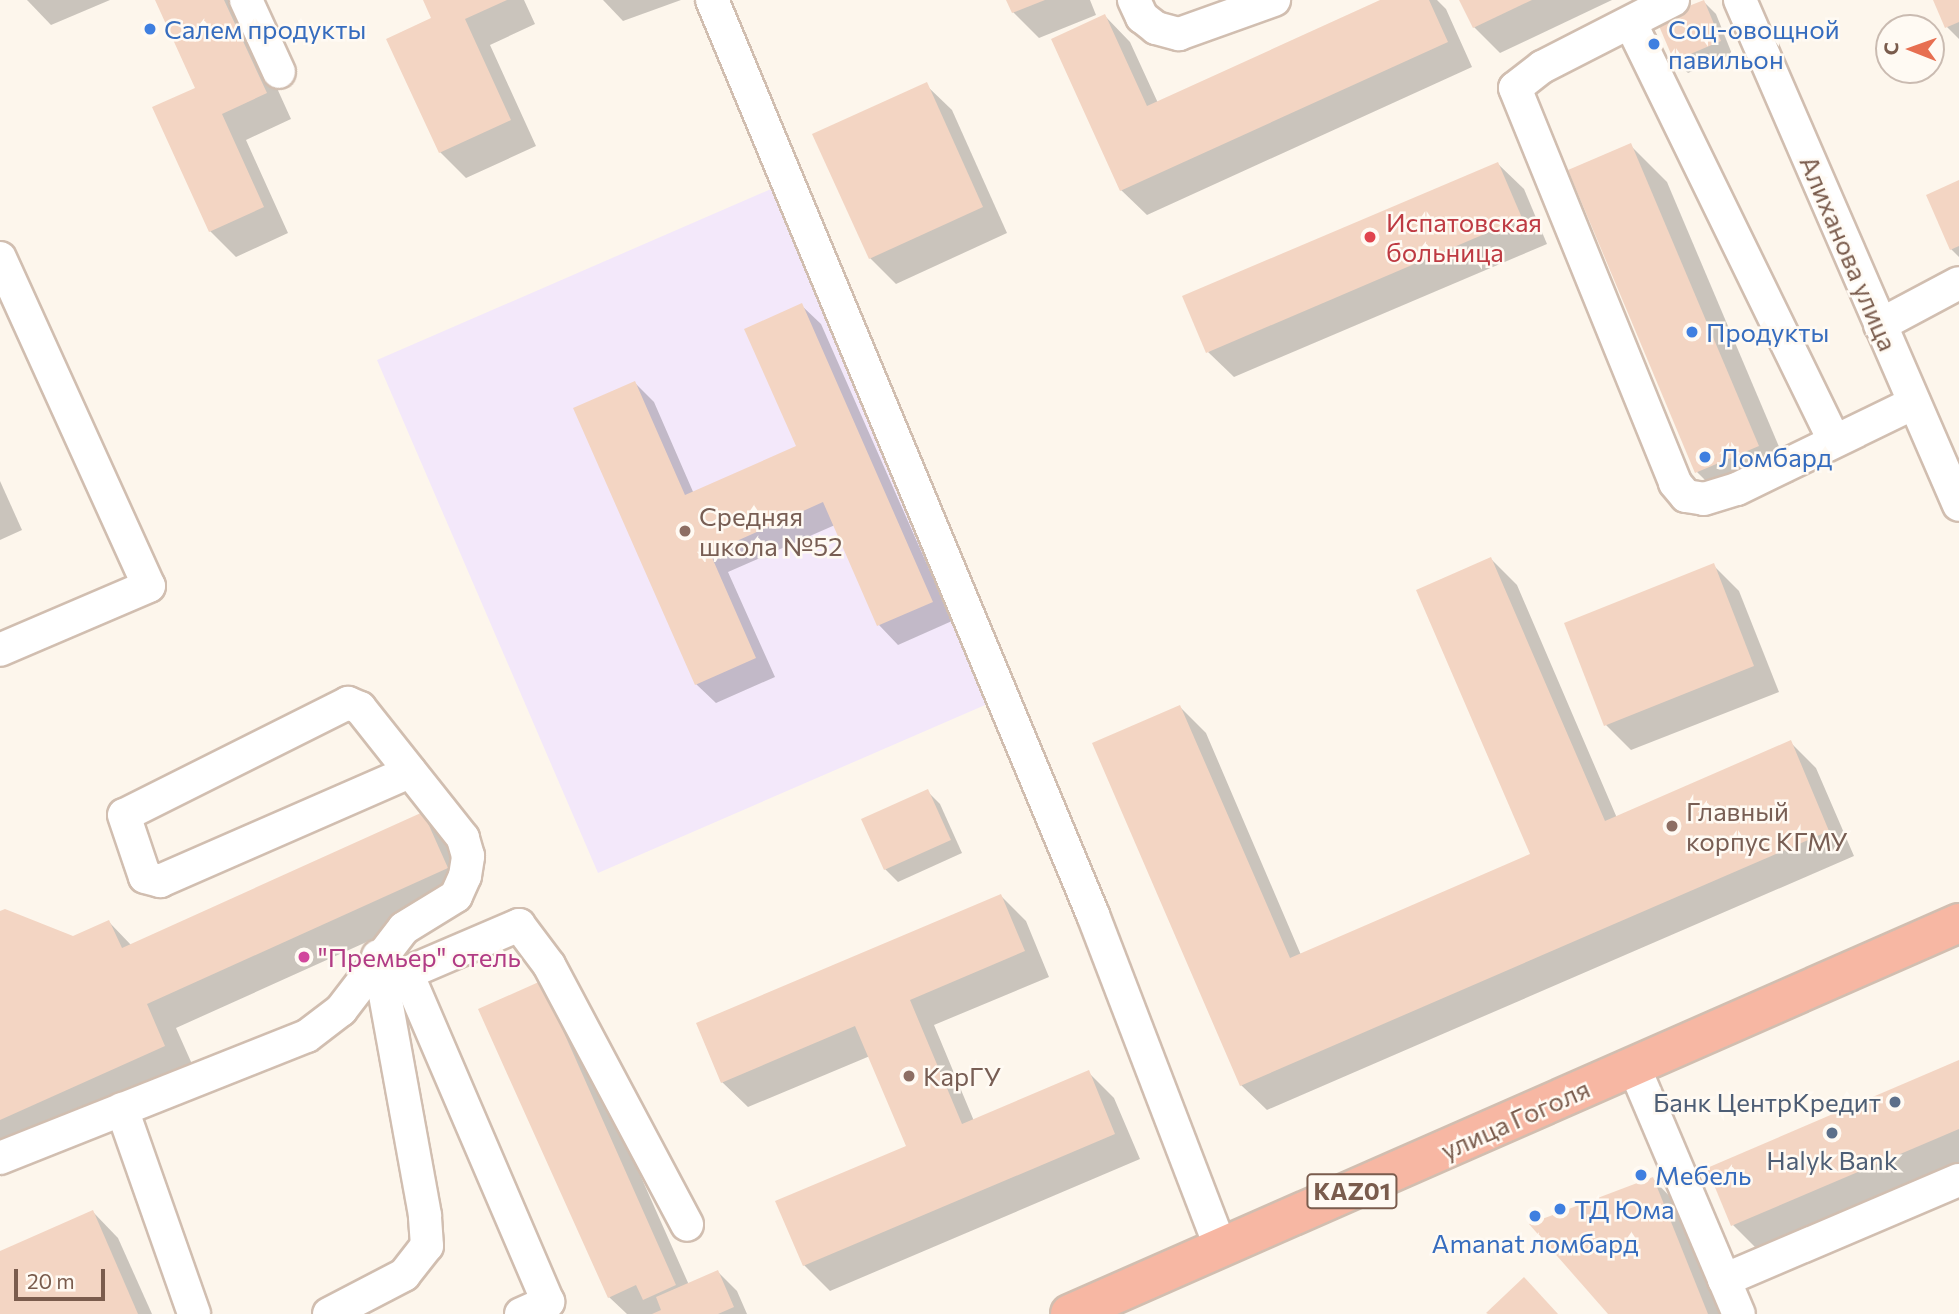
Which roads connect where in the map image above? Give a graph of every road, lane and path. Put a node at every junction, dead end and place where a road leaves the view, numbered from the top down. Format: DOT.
graph roads {
  1 [pos="246,0"];
  2 [pos="712,0"];
  3 [pos="1134,0"];
  4 [pos="1274,0"];
  5 [pos="1673,0"];
  6 [pos="1740,0"];
  7 [pos="1631,24"];
  8 [pos="278,72"];
  9 [pos="0,258"];
  10 [pos="1959,283"];
  11 [pos="1880,325"];
  12 [pos="1914,403"];
  13 [pos="1833,439"];
  14 [pos="1959,505"];
  15 [pos="0,650"];
  16 [pos="410,772"];
  17 [pos="1959,923"];
  18 [pos="378,956"];
  19 [pos="1634,1067"];
  20 [pos="122,1109"];
  21 [pos="0,1158"];
  22 [pos="1959,1180"];
  23 [pos="687,1225"];
  24 [pos="1221,1248"];
  25 [pos="1724,1280"];
  26 [pos="194,1314"];
  27 [pos="329,1314"];
  28 [pos="522,1314"];
  29 [pos="1070,1314"];
  30 [pos="1739,1314"];
  1 -- 8 [label="street"];
  2 -- 24 [label="street"];
  3 -- 4 [label="street"];
  5 -- 7 [label="street"];
  6 -- 11 [label="street, Алиханова улица"];
  7 -- 13 [label="street"];
  7 -- 13 [label="street"];
  9 -- 15 [label="street"];
  10 -- 11 [label="street"];
  11 -- 12 [label="street, Алиханова улица"];
  12 -- 13 [label="street"];
  12 -- 14 [label="street, Алиханова улица"];
  16 -- 16 [label="street"];
  16 -- 18 [label="street"];
  17 -- 19 [label="highway, улица Гоголя / KАZ01"];
  18 -- 20 [label="street"];
  18 -- 27 [label="street"];
  19 -- 24 [label="highway, улица Гоголя / KАZ01"];
  19 -- 25 [label="street"];
  20 -- 21 [label="street"];
  20 -- 26 [label="street"];
  22 -- 25 [label="street"];
  23 -- 28 [label="street"];
  24 -- 29 [label="highway, улица Гоголя / KАZ01"];
  25 -- 30 [label="street"];
}
